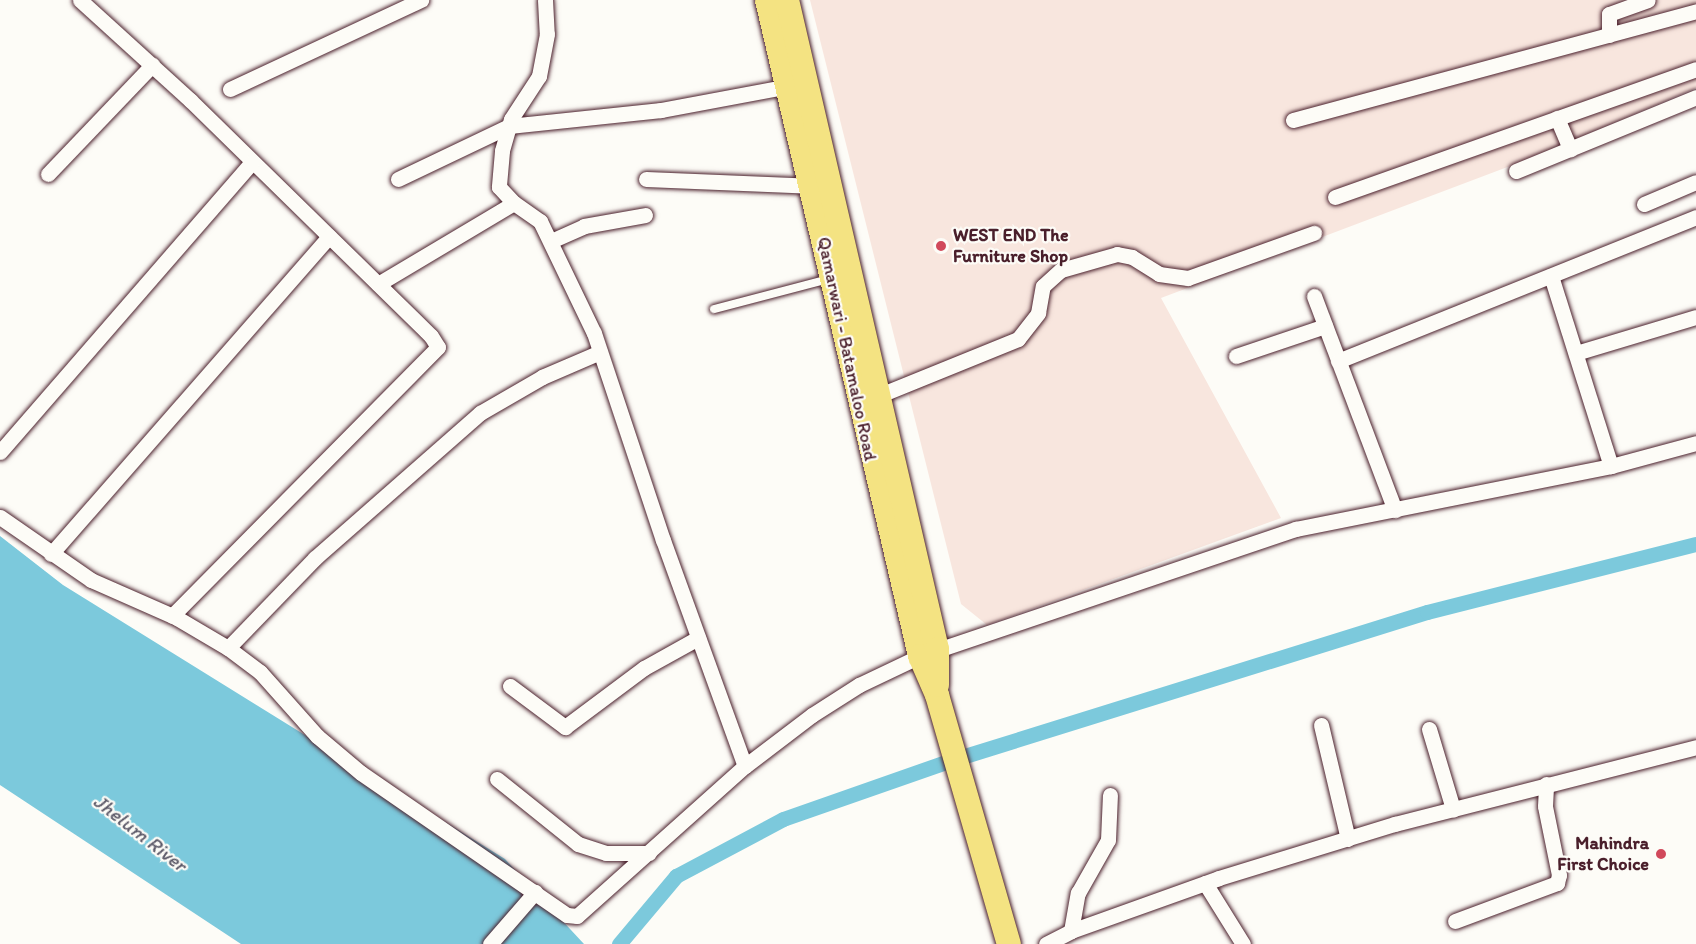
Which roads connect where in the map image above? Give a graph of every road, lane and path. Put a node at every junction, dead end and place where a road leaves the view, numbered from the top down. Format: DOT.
graph roads {
  1 [pos="421,0"];
  2 [pos="544,0"];
  3 [pos="767,0"];
  4 [pos="787,0"];
  5 [pos="1648,0"];
  6 [pos="86,2"];
  7 [pos="1696,11"];
  8 [pos="1609,35"];
  9 [pos="152,65"];
  10 [pos="1696,69"];
  11 [pos="784,87"];
  12 [pos="230,89"];
  13 [pos="1696,97"];
  14 [pos="1557,118"];
  15 [pos="1293,120"];
  16 [pos="509,126"];
  17 [pos="1570,149"];
  18 [pos="252,162"];
  19 [pos="1516,171"];
  20 [pos="48,174"];
  21 [pos="398,179"];
  22 [pos="646,179"];
  23 [pos="1696,182"];
  24 [pos="810,186"];
  25 [pos="1335,197"];
  26 [pos="514,203"];
  27 [pos="1644,204"];
  28 [pos="645,215"];
  29 [pos="1696,217"];
  30 [pos="1314,233"];
  31 [pos="329,237"];
  32 [pos="551,241"];
  33 [pos="1551,276"];
  34 [pos="833,278"];
  35 [pos="378,284"];
  36 [pos="1314,296"];
  37 [pos="714,309"];
  38 [pos="1696,317"];
  39 [pos="1325,326"];
  40 [pos="600,352"];
  41 [pos="1576,353"];
  42 [pos="1236,356"];
  43 [pos="1338,361"];
  44 [pos="880,396"];
  45 [pos="1696,443"];
  46 [pos="0,452"];
  47 [pos="1611,466"];
  48 [pos="1395,510"];
  49 [pos="0,517"];
  50 [pos="51,554"];
  51 [pos="172,616"];
  52 [pos="698,638"];
  53 [pos="228,648"];
  54 [pos="929,653"];
  55 [pos="510,686"];
  56 [pos="1321,725"];
  57 [pos="1429,729"];
  58 [pos="1696,747"];
  59 [pos="744,766"];
  60 [pos="496,779"];
  61 [pos="1546,784"];
  62 [pos="1110,795"];
  63 [pos="1453,809"];
  64 [pos="1348,838"];
  65 [pos="649,853"];
  66 [pos="1205,883"];
  67 [pos="531,897"];
  68 [pos="1455,921"];
  69 [pos="1071,931"];
  70 [pos="490,944"];
  71 [pos="1009,944"];
  72 [pos="1046,944"];
  73 [pos="1243,944"];
  1 -- 12 [label="street"];
  2 -- 16 [label="street"];
  3 -- 11 [label="main road, Qamarwari - Batamaloo Road"];
  4 -- 44 [label="main road, Qamarwari - Batamaloo Road"];
  5 -- 8 [label="street"];
  6 -- 9 [label="street"];
  7 -- 8 [label="street"];
  8 -- 15 [label="street"];
  9 -- 18 [label="street"];
  9 -- 20 [label="street"];
  10 -- 14 [label="street"];
  11 -- 16 [label="street"];
  11 -- 24 [label="main road, Qamarwari - Batamaloo Road"];
  13 -- 17 [label="street"];
  14 -- 17 [label="street"];
  14 -- 25 [label="street"];
  16 -- 21 [label="street"];
  16 -- 26 [label="street"];
  17 -- 19 [label="street"];
  18 -- 31 [label="street"];
  18 -- 46 [label="street"];
  22 -- 24 [label="street"];
  23 -- 27 [label="street"];
  24 -- 34 [label="main road, Qamarwari - Batamaloo Road"];
  26 -- 32 [label="street"];
  26 -- 35 [label="street"];
  28 -- 32 [label="street"];
  29 -- 33 [label="street"];
  30 -- 44 [label="street"];
  31 -- 35 [label="street"];
  31 -- 50 [label="street"];
  32 -- 40 [label="street"];
  33 -- 41 [label="street"];
  33 -- 43 [label="street"];
  34 -- 37 [label="lane"];
  34 -- 54 [label="main road, Qamarwari - Batamaloo Road"];
  35 -- 51 [label="street"];
  36 -- 39 [label="street"];
  38 -- 41 [label="street"];
  39 -- 42 [label="street"];
  39 -- 43 [label="street"];
  40 -- 52 [label="street"];
  40 -- 53 [label="street"];
  41 -- 47 [label="street"];
  43 -- 48 [label="street"];
  44 -- 54 [label="main road, Qamarwari - Batamaloo Road"];
  45 -- 47 [label="street"];
  47 -- 48 [label="street"];
  48 -- 54 [label="street"];
  49 -- 50 [label="street"];
  50 -- 51 [label="street"];
  51 -- 53 [label="street"];
  52 -- 55 [label="street"];
  52 -- 59 [label="street"];
  53 -- 67 [label="street"];
  54 -- 59 [label="street"];
  54 -- 71 [label="main road, Qamarwari - Batamaloo Road"];
  56 -- 64 [label="street"];
  57 -- 63 [label="street"];
  58 -- 61 [label="street"];
  59 -- 65 [label="street"];
  60 -- 65 [label="street"];
  61 -- 63 [label="street"];
  61 -- 68 [label="street"];
  62 -- 69 [label="street"];
  63 -- 64 [label="street"];
  64 -- 66 [label="street"];
  65 -- 67 [label="street"];
  66 -- 69 [label="street"];
  66 -- 73 [label="street"];
  67 -- 70 [label="street"];
  69 -- 72 [label="street"];
}
